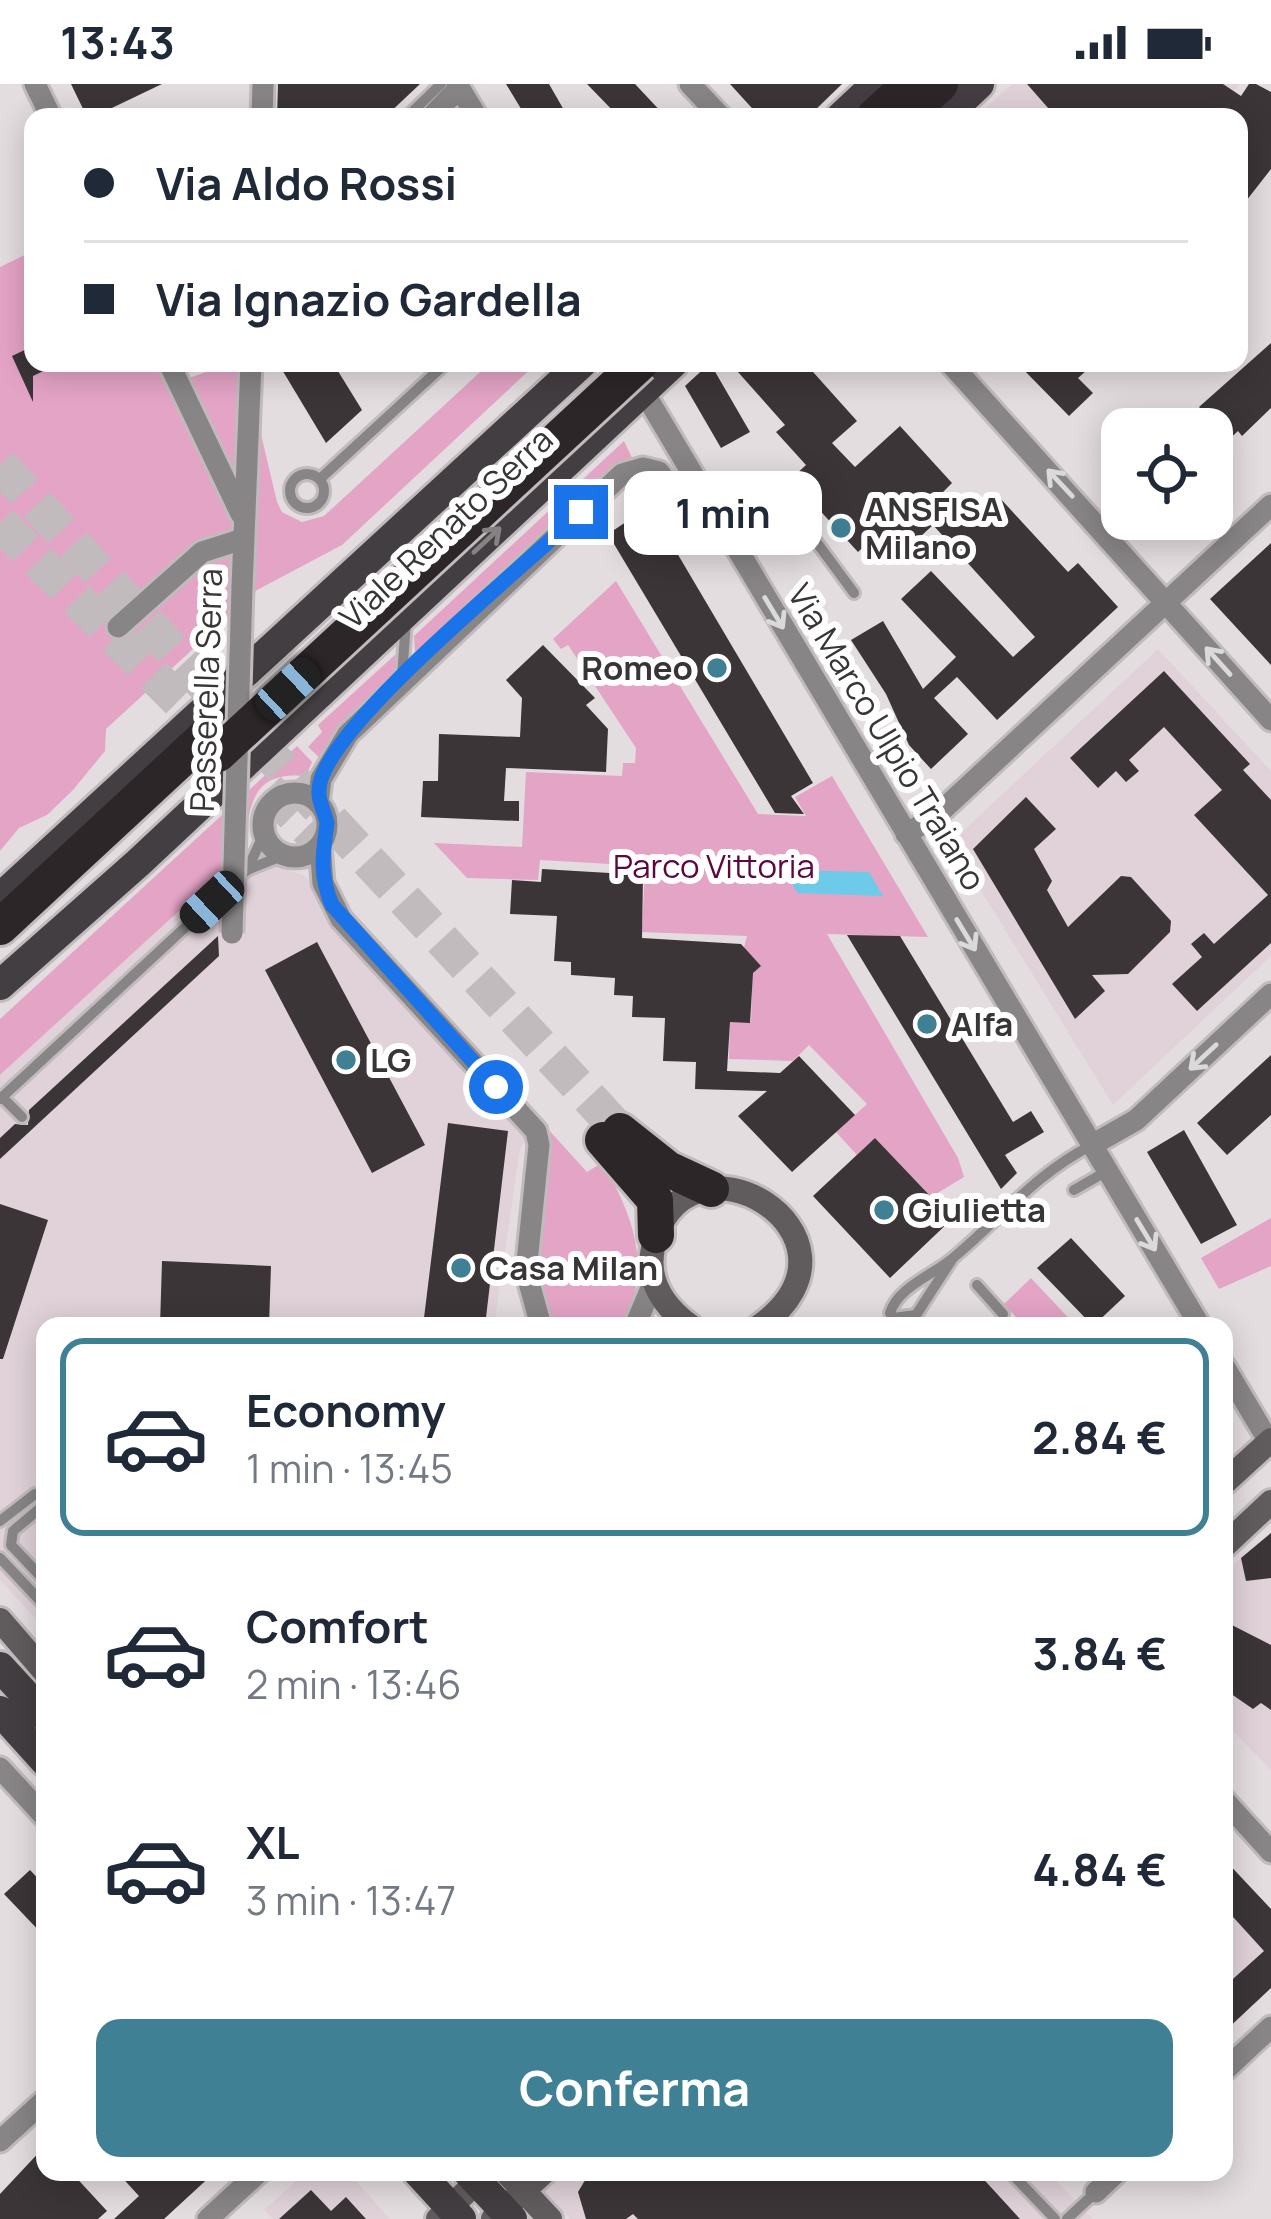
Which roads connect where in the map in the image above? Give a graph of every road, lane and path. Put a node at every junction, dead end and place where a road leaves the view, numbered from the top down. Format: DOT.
graph roads {
  1 [pos="690,84"];
  2 [pos="876,84"];
  3 [pos="910,84"];
  4 [pos="940,84"];
  5 [pos="979,84"];
  6 [pos="452,86"];
  7 [pos="420,108"];
  8 [pos="713,108"];
  9 [pos="851,108"];
  10 [pos="884,108"];
  11 [pos="915,108"];
  12 [pos="954,108"];
  13 [pos="251,372"];
  14 [pos="436,372"];
  15 [pos="571,372"];
  16 [pos="600,372"];
  17 [pos="958,372"];
  18 [pos="174,373"];
  19 [pos="642,378"];
  20 [pos="532,409"];
  21 [pos="567,464"];
  22 [pos="320,479"];
  23 [pos="1271,505"];
  24 [pos="714,513"];
  25 [pos="244,530"];
  26 [pos="854,593"];
  27 [pos="1167,601"];
  28 [pos="406,616"];
  29 [pos="118,627"];
  30 [pos="402,677"];
  31 [pos="1271,720"];
  32 [pos="218,739"];
  33 [pos="318,803"];
  34 [pos="84,821"];
  35 [pos="265,832"];
  36 [pos="906,834"];
  37 [pos="320,845"];
  38 [pos="290,856"];
  39 [pos="138,863"];
  40 [pos="247,870"];
  41 [pos="323,883"];
  42 [pos="0,898"];
  43 [pos="0,924"];
  44 [pos="232,933"];
  45 [pos="0,956"];
  46 [pos="0,985"];
  47 [pos="1271,994"];
  48 [pos="1,1098"];
  49 [pos="22,1118"];
  50 [pos="1092,1145"];
  51 [pos="1107,1171"];
  52 [pos="711,1189"];
  53 [pos="1074,1190"];
  54 [pos="656,1235"];
  55 [pos="953,1258"];
  56 [pos="654,1281"];
  57 [pos="977,1285"];
  58 [pos="791,1295"];
  59 [pos="1003,1313"];
  60 [pos="538,1317"];
  61 [pos="639,1317"];
  62 [pos="677,1317"];
  63 [pos="769,1317"];
  64 [pos="796,1317"];
  65 [pos="892,1317"];
  66 [pos="904,1317"];
  67 [pos="1195,1317"];
  68 [pos="1233,1381"];
  69 [pos="1270,1442"];
  70 [pos="1233,1475"];
  71 [pos="36,1501"];
  72 [pos="1271,1502"];
  73 [pos="36,1504"];
  74 [pos="0,1521"];
  75 [pos="1233,1538"];
  76 [pos="0,1558"];
  77 [pos="36,1571"];
  78 [pos="36,1596"];
  79 [pos="0,1620"];
  80 [pos="36,1662"];
  81 [pos="0,1667"];
  82 [pos="36,1705"];
  83 [pos="0,1711"];
  84 [pos="36,1751"];
  85 [pos="0,1768"];
  86 [pos="36,1807"];
  87 [pos="1233,1810"];
  88 [pos="1271,1852"];
  89 [pos="1271,2027"];
  90 [pos="1233,2063"];
  91 [pos="36,2107"];
  92 [pos="0,2141"];
  93 [pos="249,2181"];
  94 [pos="425,2181"];
  95 [pos="1019,2181"];
  96 [pos="1108,2181"];
  97 [pos="496,2192"];
  98 [pos="1096,2192"];
  99 [pos="450,2215"];
  100 [pos="208,2219"];
  101 [pos="550,2219"];
  102 [pos="1055,2219"];
  103 [pos="1067,2219"];
  1 -- 8 [label="street"];
  2 -- 9 [label="main road"];
  3 -- 10 [label="highway"];
  4 -- 11 [label="highway"];
  5 -- 12 [label="main road"];
  6 -- 7 [label="lane"];
  13 -- 25 [label="street, Passerella Serra"];
  14 -- 22 [label="lane"];
  15 -- 20 [label="main road, Viale Renato Serra"];
  16 -- 32 [label="highway"];
  27 -- 17 [label="street, one-way"];
  18 -- 25 [label="street"];
  19 -- 21 [label="main road, Viale Renato Serra"];
  19 -- 24 [label="street, Via Marco Ulpio Traiano"];
  19 -- 32 [label="highway, bridge"];
  20 -- 21 [label="main road"];
  20 -- 34 [label="main road, Viale Renato Serra"];
  28 -- 21 [label="main road, Viale Renato Serra, one-way"];
  23 -- 27 [label="street"];
  24 -- 26 [label="lane"];
  24 -- 30 [label="street"];
  24 -- 36 [label="street, Via Marco Ulpio Traiano, one-way"];
  25 -- 29 [label="street"];
  25 -- 44 [label="street, Passerella Serra, bridge"];
  31 -- 27 [label="street, one-way"];
  27 -- 36 [label="street"];
  28 -- 30 [label="lane"];
  28 -- 39 [label="main road, Viale Renato Serra"];
  30 -- 33 [label="street"];
  32 -- 34 [label="main road"];
  32 -- 39 [label="main road"];
  32 -- 43 [label="highway"];
  32 -- 45 [label="highway"];
  33 -- 35 [label="street"];
  33 -- 37 [label="street"];
  34 -- 42 [label="main road, Viale Renato Serra"];
  34 -- 43 [label="main road"];
  35 -- 38 [label="street"];
  35 -- 40 [label="lane"];
  36 -- 50 [label="street, Via Marco Ulpio Traiano, one-way"];
  37 -- 38 [label="street"];
  37 -- 41 [label="street"];
  38 -- 40 [label="lane"];
  38 -- 41 [label="street"];
  39 -- 45 [label="main road"];
  39 -- 46 [label="main road, Viale Renato Serra"];
  40 -- 48 [label="lane"];
  41 -- 60 [label="street"];
  47 -- 50 [label="street, one-way"];
  48 -- 49 [label="lane"];
  50 -- 51 [label="street, Via Marco Ulpio Traiano"];
  50 -- 55 [label="lane"];
  51 -- 53 [label="lane"];
  51 -- 67 [label="street, Via Marco Ulpio Traiano, one-way"];
  52 -- 54 [label="street"];
  52 -- 54 [label="highway"];
  52 -- 58 [label="street"];
  54 -- 56 [label="street"];
  55 -- 65 [label="lane"];
  55 -- 66 [label="lane"];
  56 -- 61 [label="street"];
  56 -- 62 [label="street"];
  57 -- 59 [label="lane"];
  58 -- 63 [label="street"];
  58 -- 64 [label="street"];
  68 -- 69 [label="street"];
  69 -- 70 [label="street"];
  71 -- 74 [label="lane"];
  72 -- 75 [label="street"];
  73 -- 77 [label="lane"];
  76 -- 78 [label="lane"];
  79 -- 80 [label="street"];
  81 -- 82 [label="main road"];
  83 -- 84 [label="main road"];
  85 -- 86 [label="street"];
  87 -- 88 [label="street"];
  89 -- 90 [label="street"];
  91 -- 92 [label="street"];
  93 -- 100 [label="street"];
  94 -- 99 [label="main road"];
  95 -- 102 [label="lane"];
  96 -- 98 [label="street"];
  97 -- 99 [label="street"];
  97 -- 101 [label="street"];
  98 -- 103 [label="lane"];
}
